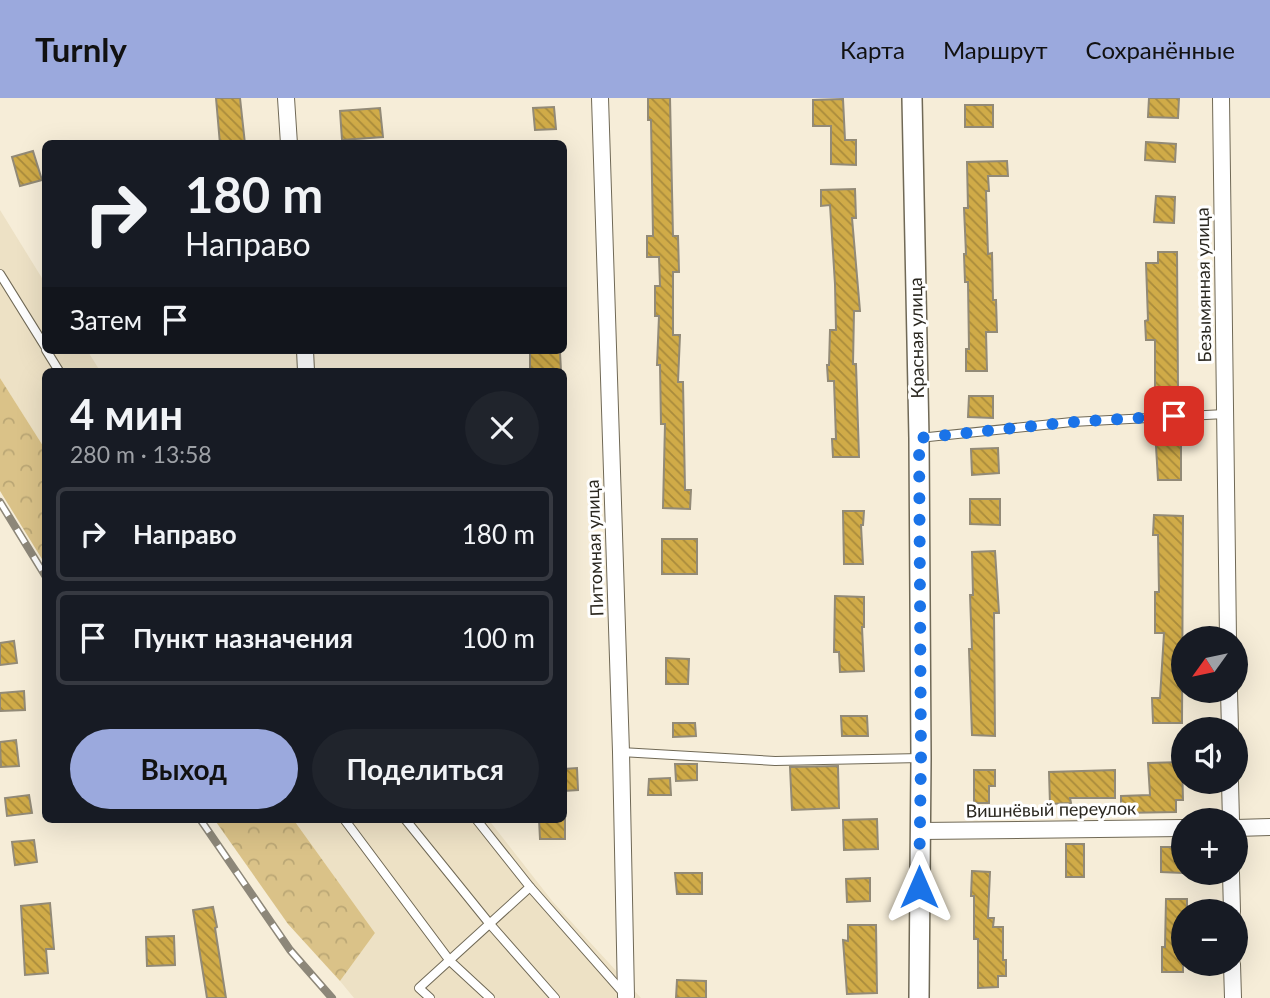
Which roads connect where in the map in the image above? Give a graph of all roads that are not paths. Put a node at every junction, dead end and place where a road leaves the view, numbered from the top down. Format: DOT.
graph roads {
  1 [pos="286,98"];
  2 [pos="600,98"];
  3 [pos="912,98"];
  4 [pos="1221,98"];
  5 [pos="289,140"];
  6 [pos="0,274"];
  7 [pos="42,342"];
  8 [pos="1225,414"];
  9 [pos="919,438"];
  10 [pos="1228,626"];
  11 [pos="621,752"];
  12 [pos="921,758"];
  13 [pos="347,823"];
  14 [pos="408,823"];
  15 [pos="479,823"];
  16 [pos="1270,827"];
  17 [pos="1171,828"];
  18 [pos="1248,828"];
  19 [pos="920,831"];
  20 [pos="530,887"];
  21 [pos="489,923"];
  22 [pos="450,961"];
  23 [pos="1232,976"];
  24 [pos="627,997"];
  25 [pos="430,998"];
  26 [pos="490,998"];
  27 [pos="555,998"];
  28 [pos="919,998"];
  29 [pos="1233,998"];
  1 -- 5 [label="street"];
  2 -- 11 [label="street, Питомная улица"];
  3 -- 9 [label="street, Красная улица"];
  4 -- 8 [label="street, Безымянная улица"];
  6 -- 7 [label="lane"];
  8 -- 9 [label="lane"];
  8 -- 10 [label="street, Безымянная улица"];
  9 -- 12 [label="street, Красная улица"];
  11 -- 12 [label="lane"];
  11 -- 24 [label="street, Питомная улица"];
  12 -- 19 [label="street, Красная улица"];
  13 -- 22 [label="lane"];
  14 -- 21 [label="lane"];
  15 -- 20 [label="lane"];
  16 -- 18 [label="street"];
  17 -- 19 [label="street, Вишнёвый переулок"];
  19 -- 28 [label="street, Красная улица"];
  20 -- 21 [label="lane"];
  20 -- 24 [label="lane"];
  21 -- 22 [label="lane"];
  21 -- 27 [label="lane"];
  22 -- 25 [label="lane"];
  22 -- 26 [label="lane"];
  23 -- 29 [label="street"];
}
